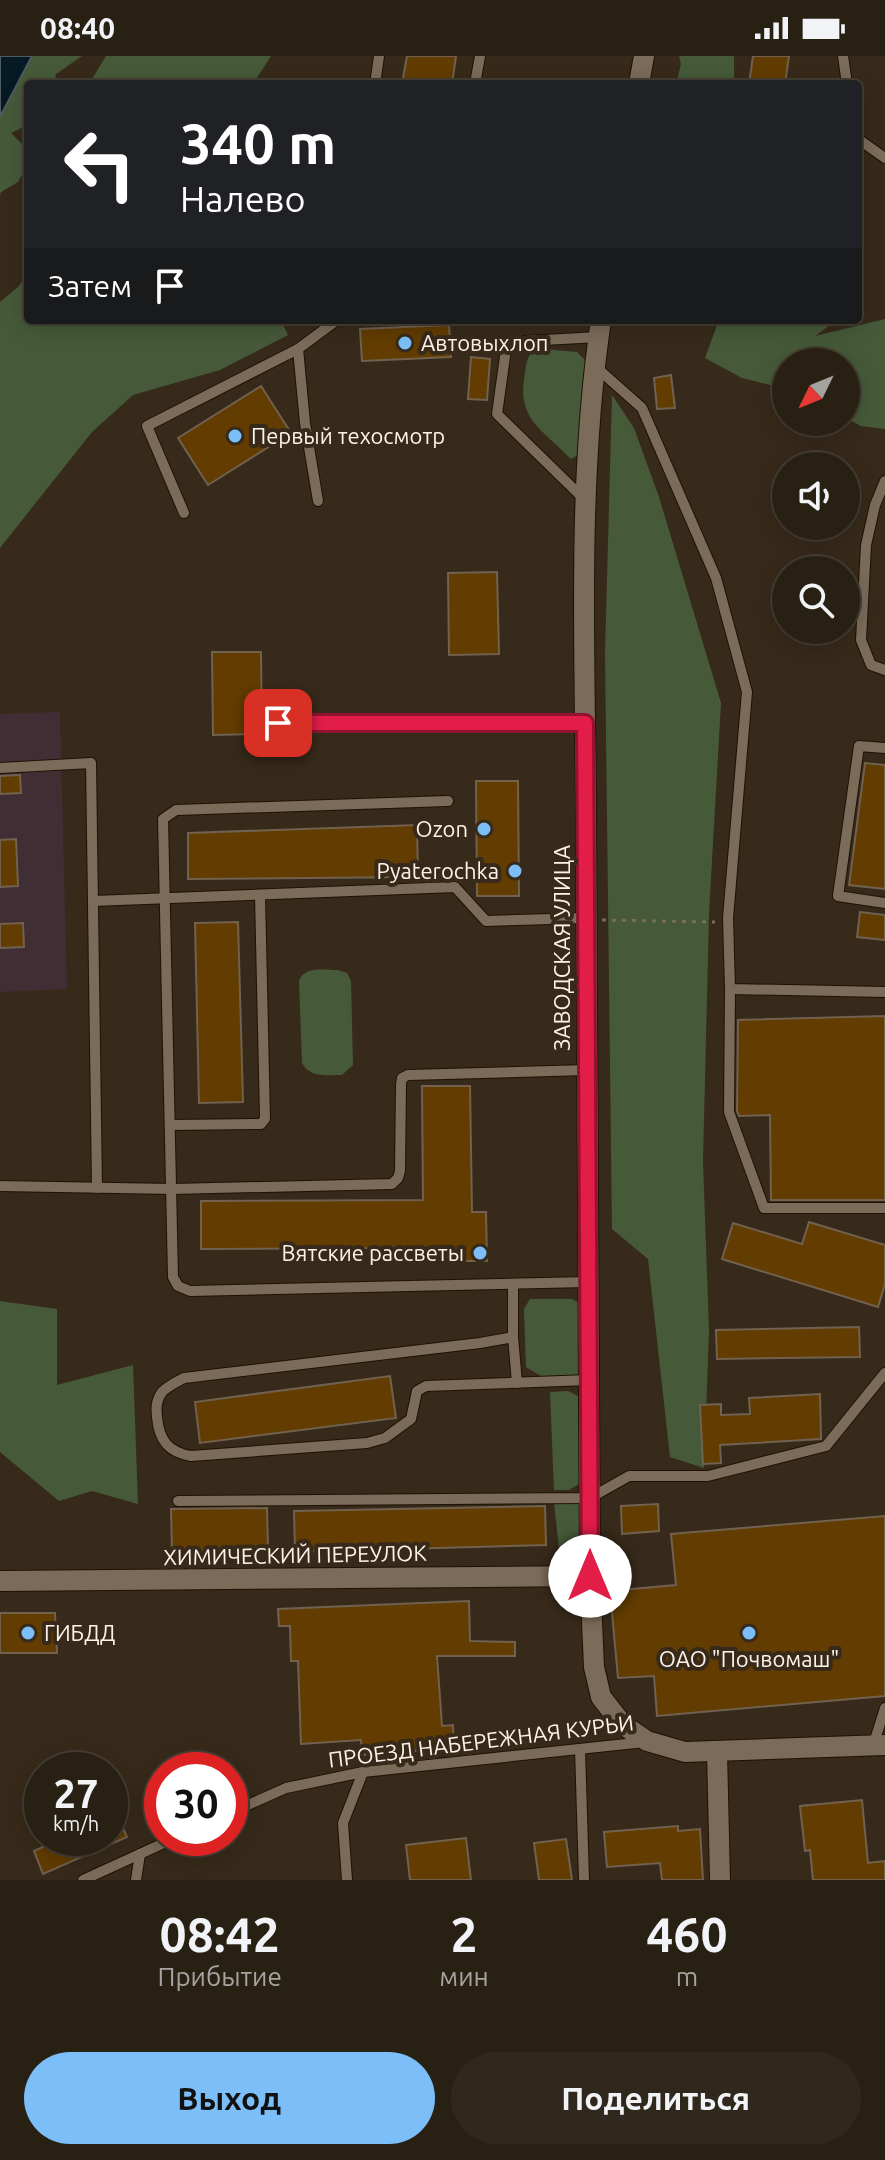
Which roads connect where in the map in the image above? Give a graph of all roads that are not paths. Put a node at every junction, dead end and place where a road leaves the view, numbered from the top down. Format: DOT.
graph roads {
  1 [pos="379,56"];
  2 [pos="480,56"];
  3 [pos="644,56"];
  4 [pos="843,56"];
  5 [pos="376,80"];
  6 [pos="476,80"];
  7 [pos="640,80"];
  8 [pos="846,80"];
  9 [pos="862,142"];
  10 [pos="885,158"];
  11 [pos="332,324"];
  12 [pos="600,329"];
  13 [pos="298,349"];
  14 [pos="595,367"];
  15 [pos="885,481"];
  16 [pos="318,501"];
  17 [pos="586,502"];
  18 [pos="184,513"];
  19 [pos="885,670"];
  20 [pos="278,723"];
  21 [pos="585,723"];
  22 [pos="885,748"];
  23 [pos="0,768"];
  24 [pos="448,801"];
  25 [pos="260,895"];
  26 [pos="165,897"];
  27 [pos="93,901"];
  28 [pos="885,903"];
  29 [pos="592,919"];
  30 [pos="730,989"];
  31 [pos="885,992"];
  32 [pos="587,1070"];
  33 [pos="170,1125"];
  34 [pos="0,1186"];
  35 [pos="97,1188"];
  36 [pos="172,1189"];
  37 [pos="885,1208"];
  38 [pos="588,1282"];
  39 [pos="513,1284"];
  40 [pos="513,1337"];
  41 [pos="885,1373"];
  42 [pos="589,1380"];
  43 [pos="517,1383"];
  44 [pos="590,1498"];
  45 [pos="178,1501"];
  46 [pos="590,1576"];
  47 [pos="0,1581"];
  48 [pos="885,1708"];
  49 [pos="647,1741"];
  50 [pos="881,1748"];
  51 [pos="580,1749"];
  52 [pos="717,1751"];
  53 [pos="363,1772"];
  54 [pos="248,1805"];
  55 [pos="144,1852"];
  56 [pos="140,1854"];
  57 [pos="83,1880"];
  58 [pos="136,1880"];
  59 [pos="347,1880"];
  60 [pos="584,1880"];
  61 [pos="720,1880"];
  1 -- 5 [label="lane"];
  2 -- 6 [label="lane"];
  3 -- 7 [label="street"];
  4 -- 8 [label="lane"];
  9 -- 10 [label="lane"];
  11 -- 13 [label="lane"];
  12 -- 14 [label="street, ЗАВОДСКАЯ УЛИЦА"];
  12 -- 17 [label="lane"];
  13 -- 16 [label="lane"];
  13 -- 18 [label="lane"];
  14 -- 17 [label="street, ЗАВОДСКАЯ УЛИЦА"];
  14 -- 30 [label="lane"];
  15 -- 19 [label="lane"];
  17 -- 21 [label="street, ЗАВОДСКАЯ УЛИЦА"];
  20 -- 21 [label="lane"];
  21 -- 29 [label="street, ЗАВОДСКАЯ УЛИЦА"];
  22 -- 28 [label="lane"];
  23 -- 27 [label="lane"];
  24 -- 26 [label="lane"];
  25 -- 26 [label="lane"];
  25 -- 29 [label="lane"];
  25 -- 33 [label="lane"];
  26 -- 27 [label="lane"];
  26 -- 33 [label="lane"];
  27 -- 35 [label="lane"];
  29 -- 32 [label="street, ЗАВОДСКАЯ УЛИЦА"];
  30 -- 31 [label="lane"];
  30 -- 37 [label="lane"];
  32 -- 36 [label="lane"];
  32 -- 38 [label="street, ЗАВОДСКАЯ УЛИЦА"];
  33 -- 36 [label="lane"];
  34 -- 35 [label="lane"];
  35 -- 36 [label="lane"];
  36 -- 39 [label="lane"];
  38 -- 39 [label="lane"];
  38 -- 42 [label="street, ЗАВОДСКАЯ УЛИЦА"];
  39 -- 40 [label="lane"];
  40 -- 43 [label="lane"];
  40 -- 43 [label="lane"];
  41 -- 44 [label="lane"];
  42 -- 43 [label="lane"];
  42 -- 44 [label="street, ЗАВОДСКАЯ УЛИЦА"];
  44 -- 45 [label="lane"];
  44 -- 46 [label="street, ЗАВОДСКАЯ УЛИЦА"];
  46 -- 47 [label="street, ХИМИЧЕСКИЙ ПЕРЕУЛОК"];
  46 -- 49 [label="street, ЗАВОДСКАЯ УЛИЦА"];
  48 -- 50 [label="lane"];
  49 -- 51 [label="lane, ПРОЕЗД НАБЕРЕЖНАЯ КУРЬИ"];
  49 -- 52 [label="street"];
  50 -- 52 [label="street"];
  51 -- 53 [label="lane, ПРОЕЗД НАБЕРЕЖНАЯ КУРЬИ"];
  51 -- 60 [label="lane"];
  52 -- 61 [label="street"];
  53 -- 54 [label="lane, ПРОЕЗД НАБЕРЕЖНАЯ КУРЬИ"];
  53 -- 59 [label="lane"];
  55 -- 56 [label="lane"];
  56 -- 57 [label="lane"];
  56 -- 58 [label="lane"];
}
